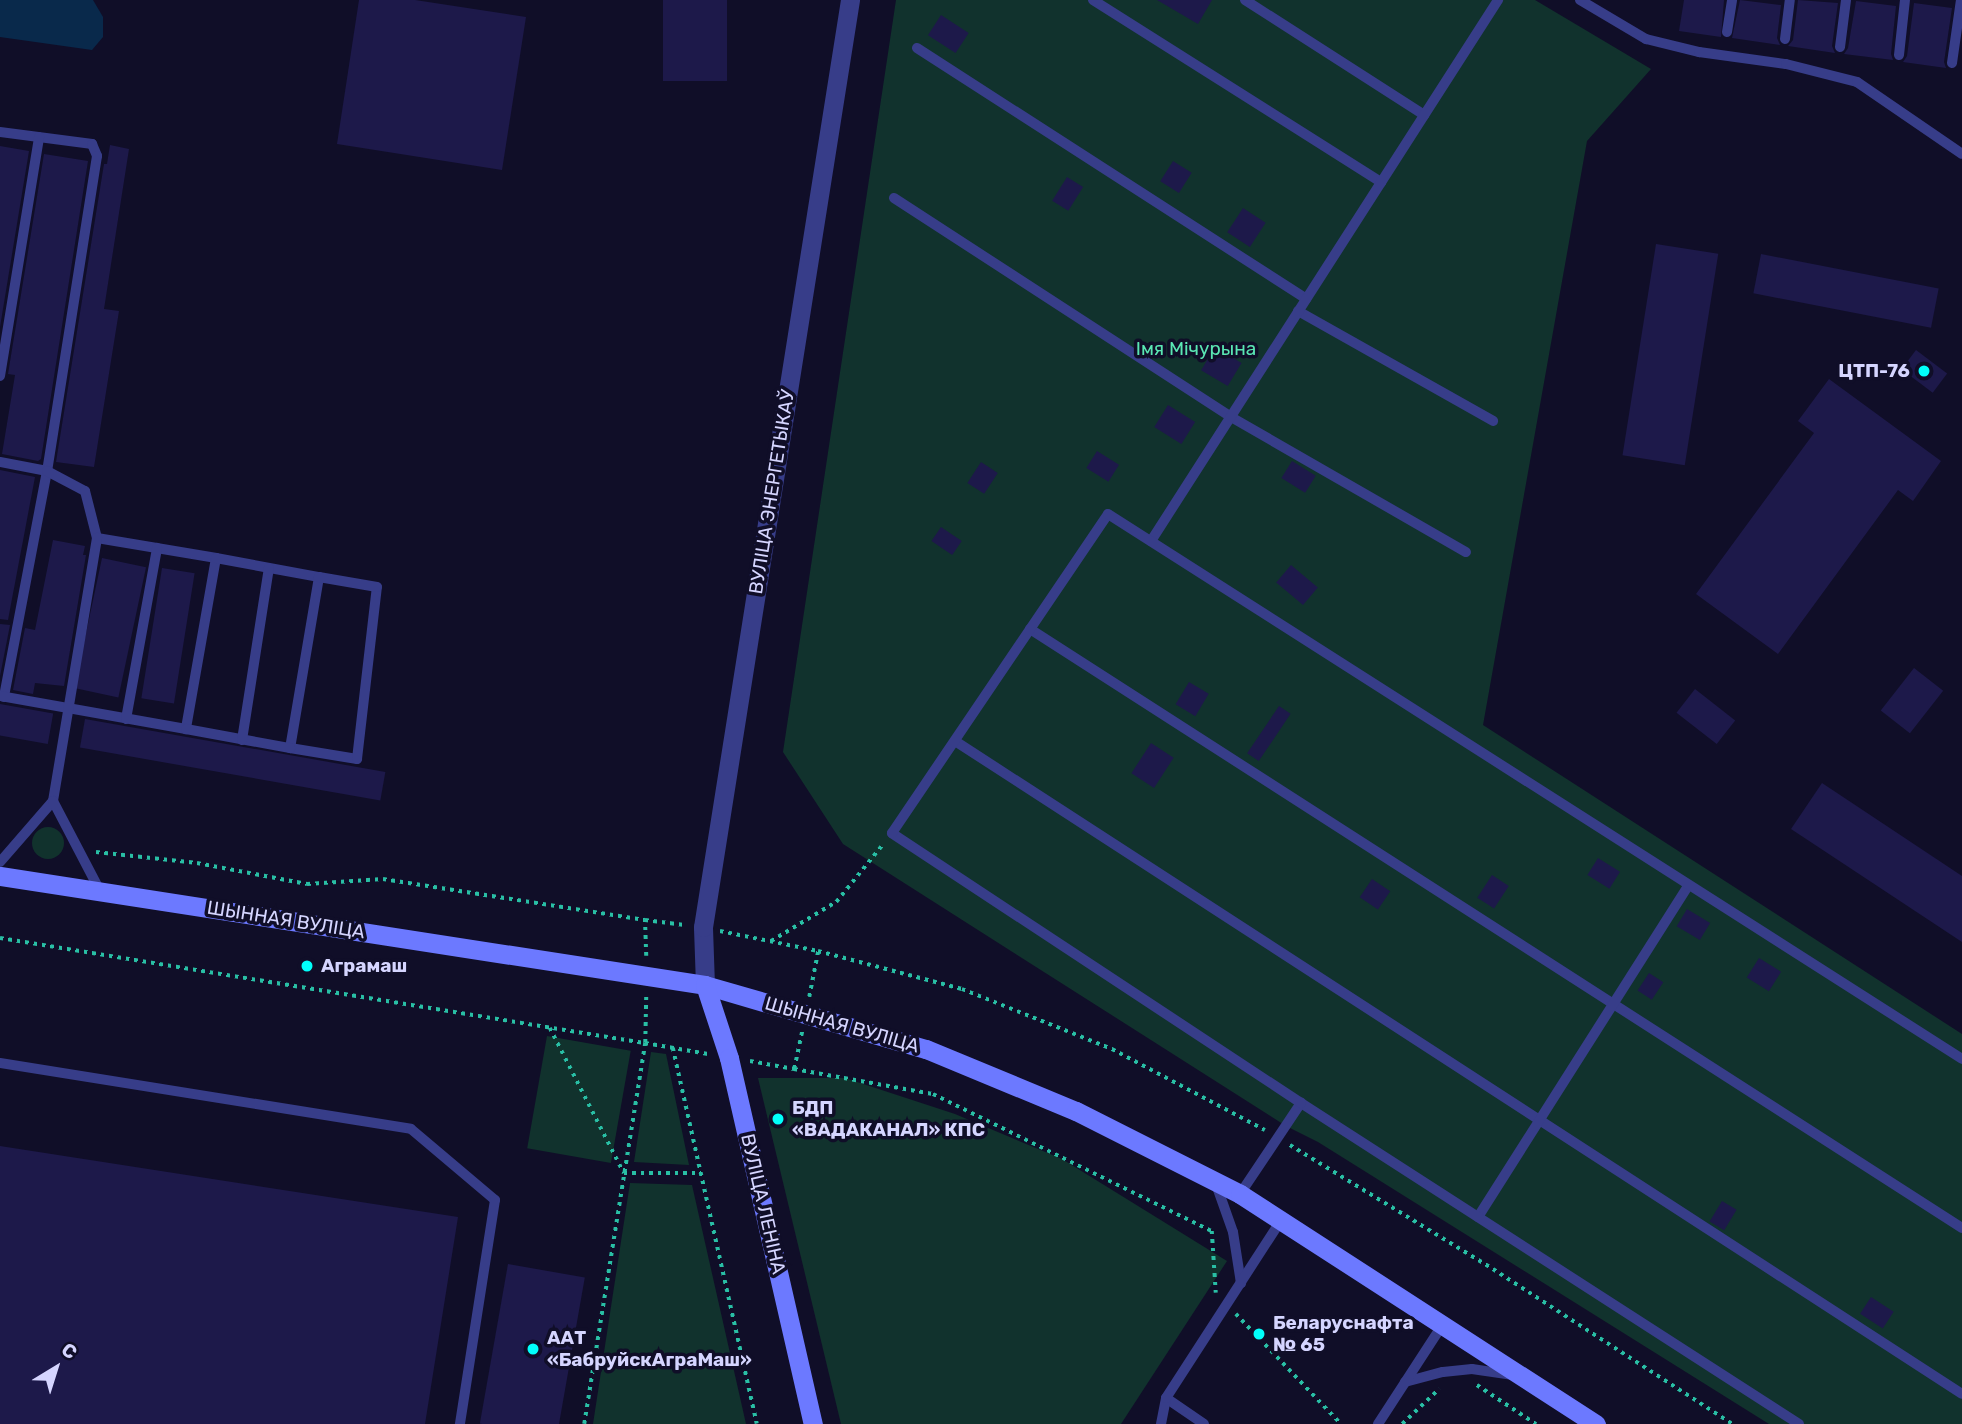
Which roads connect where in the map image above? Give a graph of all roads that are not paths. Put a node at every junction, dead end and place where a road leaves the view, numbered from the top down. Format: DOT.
graph roads {
  1 [pos="850,0"];
  2 [pos="1093,0"];
  3 [pos="1245,0"];
  4 [pos="1498,0"];
  5 [pos="1580,0"];
  6 [pos="1732,0"];
  7 [pos="1790,0"];
  8 [pos="1846,0"];
  9 [pos="1905,0"];
  10 [pos="1961,0"];
  11 [pos="1727,32"];
  12 [pos="1786,39"];
  13 [pos="1840,47"];
  14 [pos="917,48"];
  15 [pos="1899,55"];
  16 [pos="1952,63"];
  17 [pos="1424,115"];
  18 [pos="0,132"];
  19 [pos="39,137"];
  20 [pos="1962,154"];
  21 [pos="1381,182"];
  22 [pos="894,198"];
  23 [pos="1307,299"];
  24 [pos="1298,311"];
  25 [pos="0,376"];
  26 [pos="1231,417"];
  27 [pos="1493,421"];
  28 [pos="0,462"];
  29 [pos="47,471"];
  30 [pos="97,538"];
  31 [pos="1151,541"];
  32 [pos="158,548"];
  33 [pos="1466,552"];
  34 [pos="216,558"];
  35 [pos="269,568"];
  36 [pos="319,577"];
  37 [pos="1030,629"];
  38 [pos="2,697"];
  39 [pos="68,708"];
  40 [pos="126,719"];
  41 [pos="186,729"];
  42 [pos="242,740"];
  43 [pos="954,741"];
  44 [pos="290,748"];
  45 [pos="53,801"];
  46 [pos="0,862"];
  47 [pos="0,876"];
  48 [pos="1689,885"];
  49 [pos="100,891"];
  50 [pos="705,985"];
  51 [pos="1613,1004"];
  52 [pos="1962,1059"];
  53 [pos="0,1063"];
  54 [pos="1301,1103"];
  55 [pos="1539,1120"];
  56 [pos="1216,1181"];
  57 [pos="1240,1194"];
  58 [pos="1478,1217"];
  59 [pos="1282,1219"];
  60 [pos="1962,1228"];
  61 [pos="1241,1283"];
  62 [pos="1443,1324"];
  63 [pos="1525,1377"];
  64 [pos="1405,1382"];
  65 [pos="1962,1394"];
  66 [pos="1166,1398"];
  67 [pos="460,1424"];
  68 [pos="813,1424"];
  69 [pos="1161,1424"];
  70 [pos="1203,1424"];
  71 [pos="1378,1424"];
  72 [pos="1596,1424"];
  73 [pos="1799,1424"];
  1 -- 50 [label="street, ВУЛІЦА ЭНЕРГЕТЫКАЎ"];
  2 -- 21 [label="lane"];
  3 -- 17 [label="lane"];
  4 -- 17 [label="lane"];
  5 -- 20 [label="lane"];
  6 -- 11 [label="lane"];
  7 -- 12 [label="lane"];
  8 -- 13 [label="lane"];
  9 -- 15 [label="lane"];
  10 -- 16 [label="lane"];
  14 -- 23 [label="lane"];
  17 -- 21 [label="lane"];
  18 -- 19 [label="lane"];
  19 -- 25 [label="lane"];
  19 -- 29 [label="lane"];
  21 -- 23 [label="lane"];
  22 -- 26 [label="lane"];
  23 -- 24 [label="lane"];
  24 -- 26 [label="lane"];
  24 -- 27 [label="lane"];
  26 -- 31 [label="lane"];
  26 -- 33 [label="lane"];
  28 -- 29 [label="lane"];
  29 -- 30 [label="lane"];
  29 -- 38 [label="lane"];
  30 -- 32 [label="lane"];
  30 -- 39 [label="lane"];
  31 -- 37 [label="lane"];
  31 -- 48 [label="lane"];
  32 -- 34 [label="lane"];
  32 -- 40 [label="lane"];
  34 -- 35 [label="lane"];
  34 -- 41 [label="lane"];
  35 -- 36 [label="lane"];
  35 -- 42 [label="lane"];
  36 -- 44 [label="lane"];
  36 -- 44 [label="lane"];
  37 -- 43 [label="lane"];
  37 -- 51 [label="lane"];
  38 -- 39 [label="lane"];
  39 -- 40 [label="lane"];
  39 -- 45 [label="lane"];
  40 -- 41 [label="lane"];
  41 -- 42 [label="lane"];
  42 -- 44 [label="lane"];
  43 -- 54 [label="lane"];
  43 -- 55 [label="lane"];
  45 -- 46 [label="lane"];
  45 -- 49 [label="lane"];
  47 -- 49 [label="main road, ШЫННАЯ ВУЛІЦА"];
  48 -- 51 [label="lane"];
  48 -- 52 [label="lane"];
  49 -- 50 [label="main road, ШЫННАЯ ВУЛІЦА"];
  50 -- 56 [label="main road, ШЫННАЯ ВУЛІЦА"];
  50 -- 68 [label="main road, ВУЛІЦА ЛЕНІНА"];
  51 -- 55 [label="lane"];
  51 -- 60 [label="lane"];
  53 -- 67 [label="lane"];
  54 -- 57 [label="lane"];
  54 -- 58 [label="lane"];
  55 -- 58 [label="lane"];
  55 -- 65 [label="lane"];
  56 -- 57 [label="main road, ШЫННАЯ ВУЛІЦА"];
  56 -- 61 [label="lane"];
  57 -- 59 [label="main road, ШЫННАЯ ВУЛІЦА"];
  58 -- 73 [label="lane"];
  59 -- 61 [label="lane"];
  59 -- 62 [label="main road, ШЫННАЯ ВУЛІЦА"];
  61 -- 66 [label="lane"];
  62 -- 63 [label="main road, ШЫННАЯ ВУЛІЦА"];
  62 -- 64 [label="lane"];
  63 -- 64 [label="lane"];
  63 -- 72 [label="main road, ШЫННАЯ ВУЛІЦА"];
  64 -- 71 [label="lane"];
  66 -- 69 [label="lane"];
  66 -- 70 [label="lane"];
}
